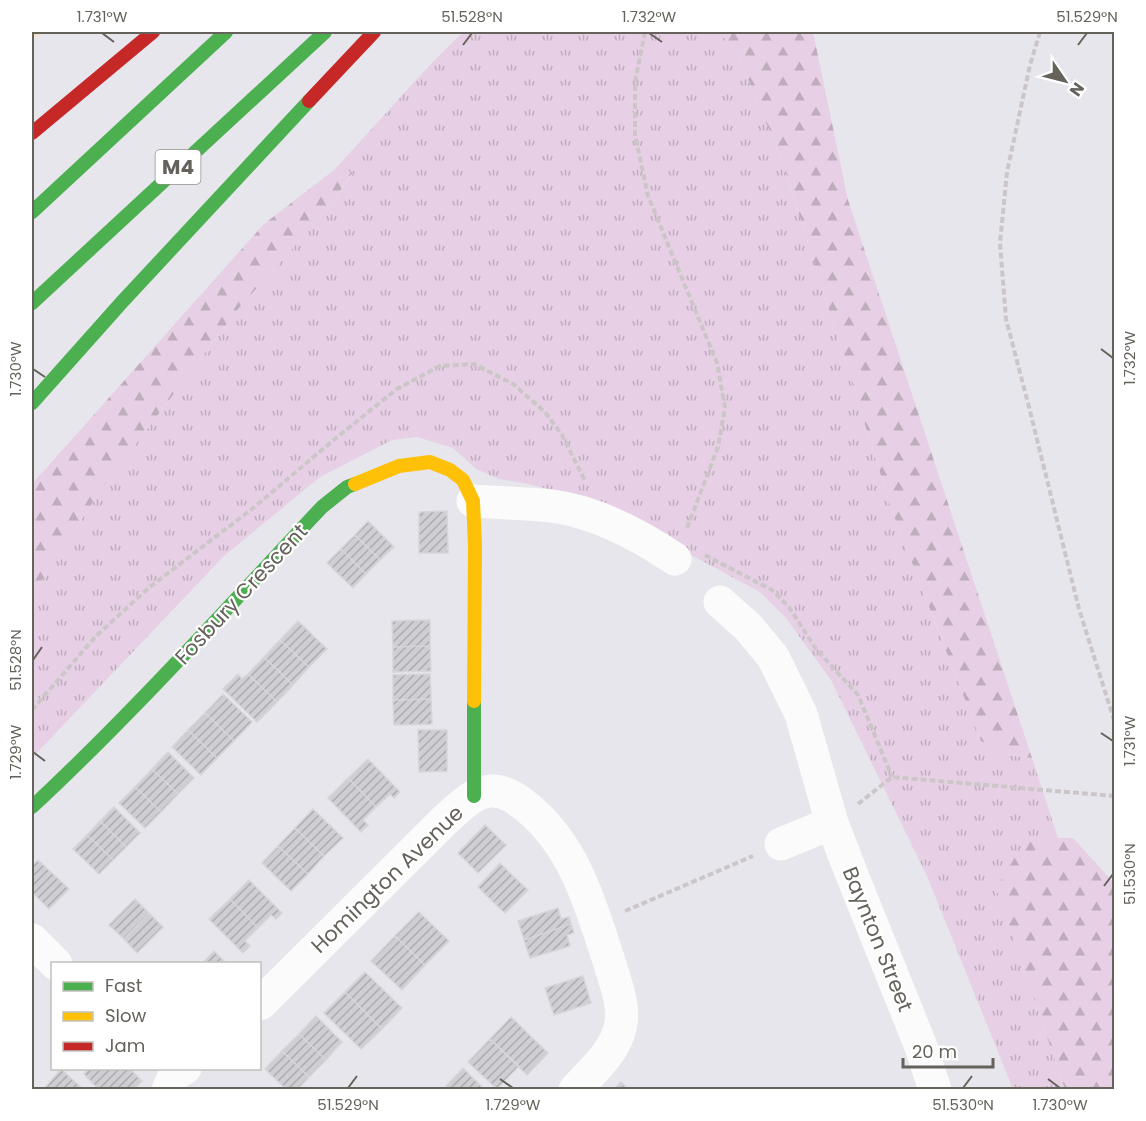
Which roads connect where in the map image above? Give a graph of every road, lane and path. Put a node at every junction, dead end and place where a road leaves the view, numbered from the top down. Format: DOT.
graph roads {
  1 [pos="153,32"];
  2 [pos="226,32"];
  3 [pos="325,32"];
  4 [pos="374,32"];
  5 [pos="645,32"];
  6 [pos="1040,32"];
  7 [pos="32,133"];
  8 [pos="32,212"];
  9 [pos="32,303"];
  10 [pos="32,403"];
  11 [pos="473,501"];
  12 [pos="680,546"];
  13 [pos="720,602"];
  14 [pos="1114,720"];
  15 [pos="474,796"];
  16 [pos="1114,796"];
  17 [pos="32,807"];
  18 [pos="832,823"];
  19 [pos="781,844"];
  20 [pos="597,923"];
  21 [pos="32,940"];
  22 [pos="55,962"];
  23 [pos="261,1003"];
  24 [pos="575,1089"];
  25 [pos="935,1089"];
  1 -- 7 [label="main road"];
  2 -- 8 [label="main road"];
  3 -- 9 [label="main road, M4"];
  4 -- 10 [label="main road, M4"];
  5 -- 12 [label="path"];
  6 -- 14 [label="path"];
  11 -- 12 [label="street"];
  11 -- 15 [label="main road, Fosbury Crescent"];
  11 -- 17 [label="main road, Fosbury Crescent"];
  13 -- 18 [label="street, Baynton Street"];
  15 -- 20 [label="street, Homington Avenue"];
  15 -- 23 [label="street, Homington Avenue"];
  16 -- 18 [label="path"];
  18 -- 19 [label="street"];
  18 -- 25 [label="street, Baynton Street"];
  19 -- 20 [label="path"];
  20 -- 24 [label="street, Homington Avenue"];
  21 -- 22 [label="street"];
}
